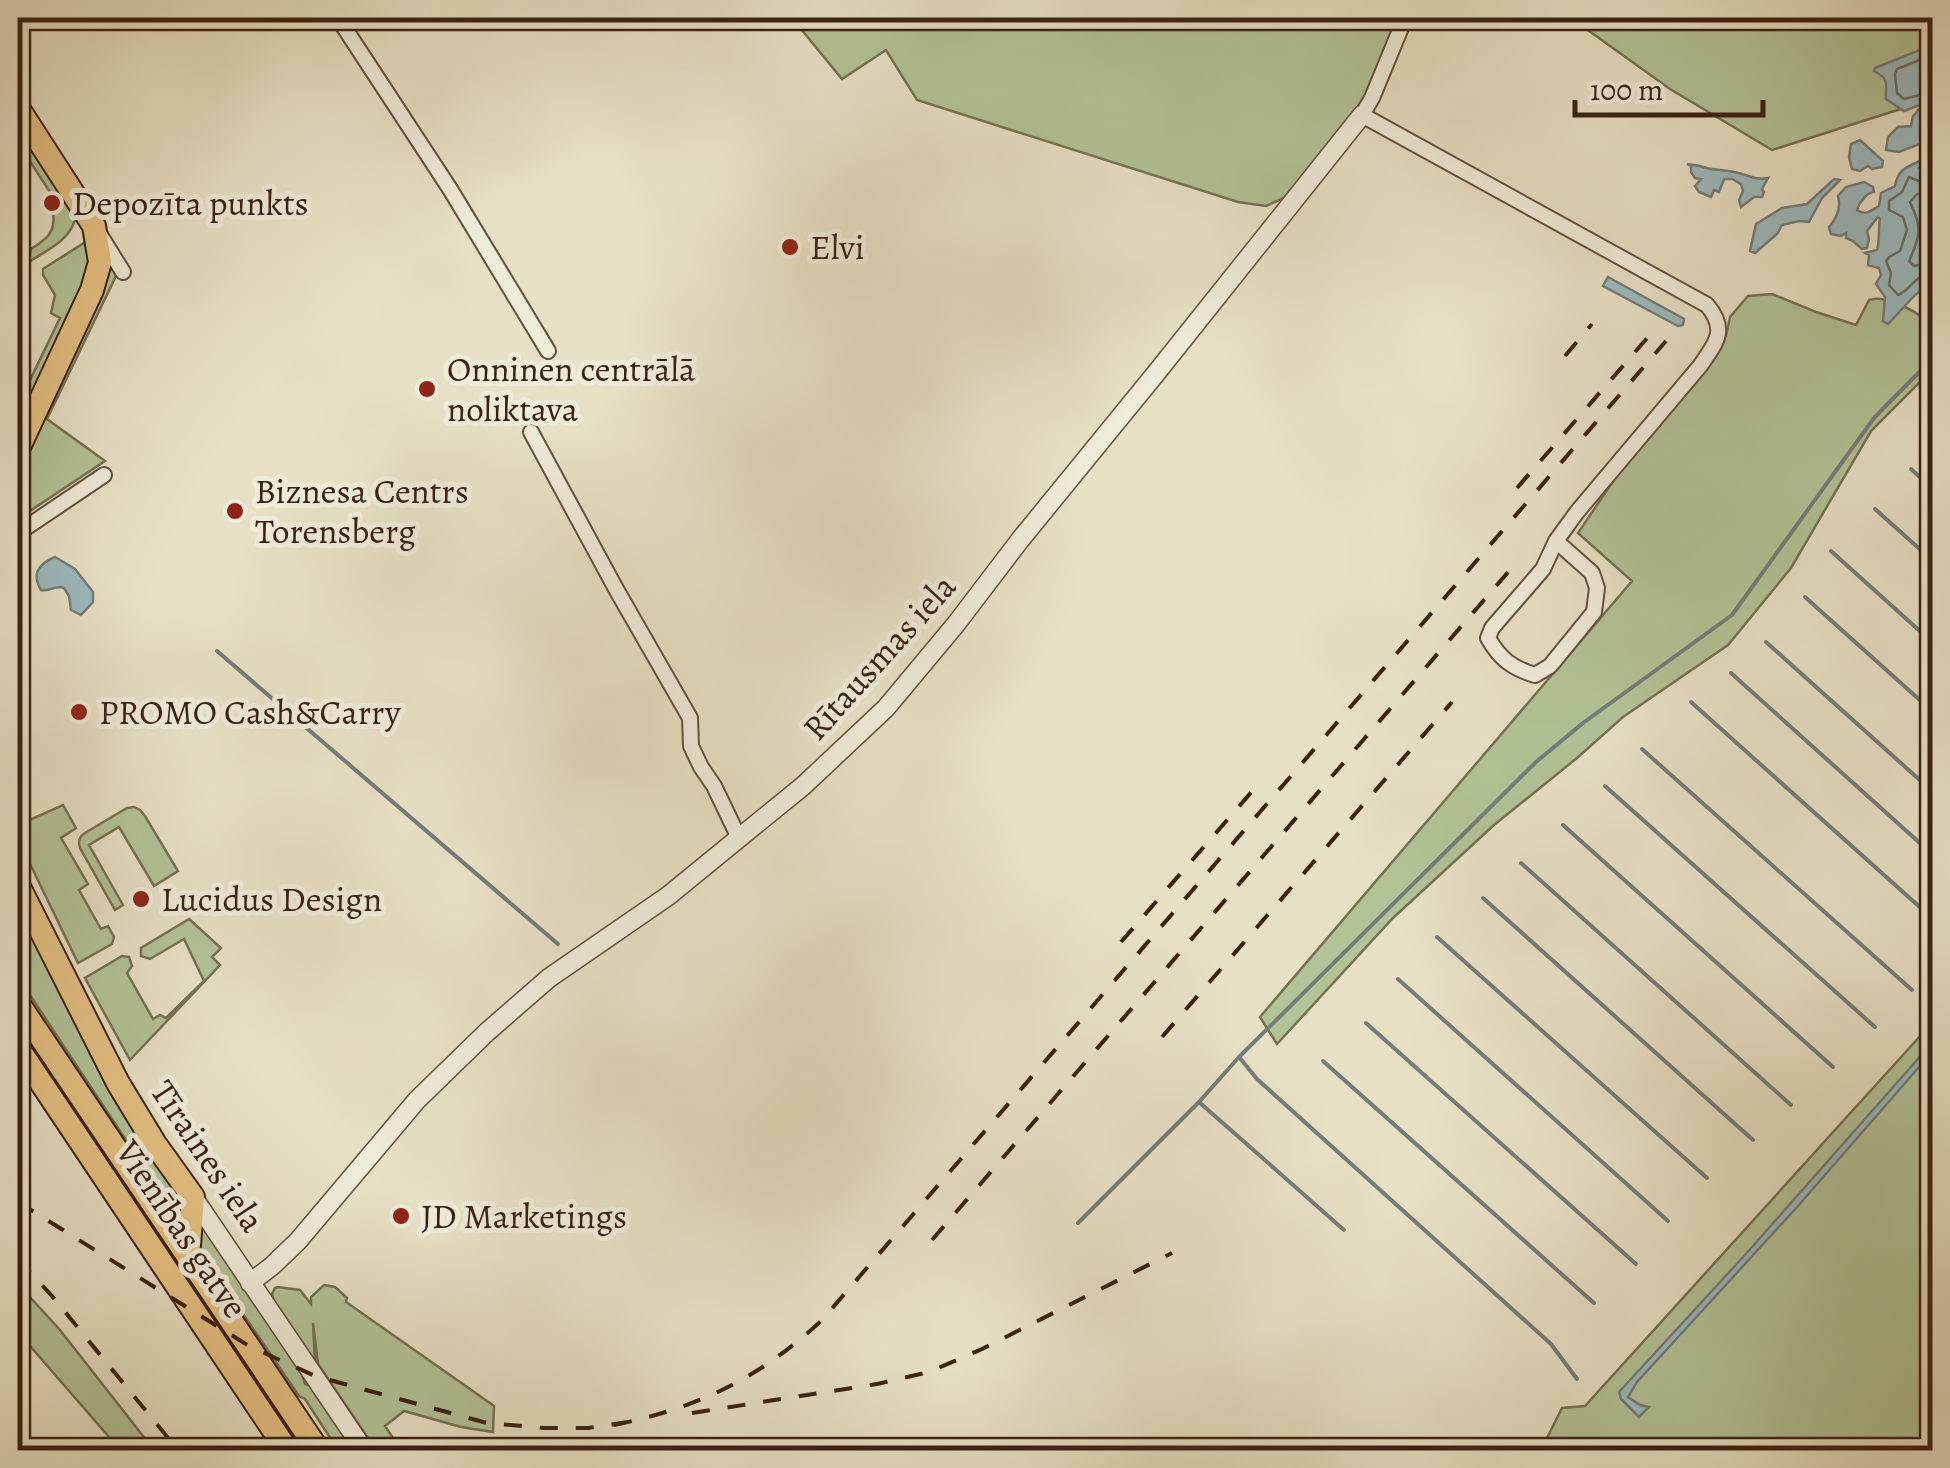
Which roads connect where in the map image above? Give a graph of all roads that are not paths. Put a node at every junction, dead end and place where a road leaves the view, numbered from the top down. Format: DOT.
graph roads {
  1 [pos="338,18"];
  2 [pos="1405,18"];
  3 [pos="18,108"];
  4 [pos="1362,115"];
  5 [pos="94,226"];
  6 [pos="123,272"];
  7 [pos="548,351"];
  8 [pos="532,432"];
  9 [pos="18,449"];
  10 [pos="104,475"];
  11 [pos="18,532"];
  12 [pos="1556,541"];
  13 [pos="740,838"];
  14 [pos="18,885"];
  15 [pos="18,1003"];
  16 [pos="18,1048"];
  17 [pos="194,1197"];
  18 [pos="188,1256"];
  19 [pos="250,1283"];
  20 [pos="287,1450"];
  21 [pos="318,1450"];
  22 [pos="364,1450"];
  1 -- 7 [label="street"];
  2 -- 4 [label="street, Rītausmas iela"];
  3 -- 5 [label="highway"];
  4 -- 12 [label="street"];
  4 -- 13 [label="street, Rītausmas iela"];
  5 -- 6 [label="street"];
  5 -- 9 [label="highway"];
  8 -- 13 [label="street"];
  10 -- 11 [label="street"];
  12 -- 12 [label="street"];
  13 -- 19 [label="street, Rītausmas iela"];
  14 -- 17 [label="highway, Tīraines iela"];
  15 -- 18 [label="highway, Vienības gatve"];
  16 -- 20 [label="highway, Vienības gatve"];
  17 -- 18 [label="highway"];
  17 -- 19 [label="street, Tīraines iela"];
  18 -- 21 [label="highway, Vienības gatve"];
  19 -- 22 [label="street, Tīraines iela"];
}
